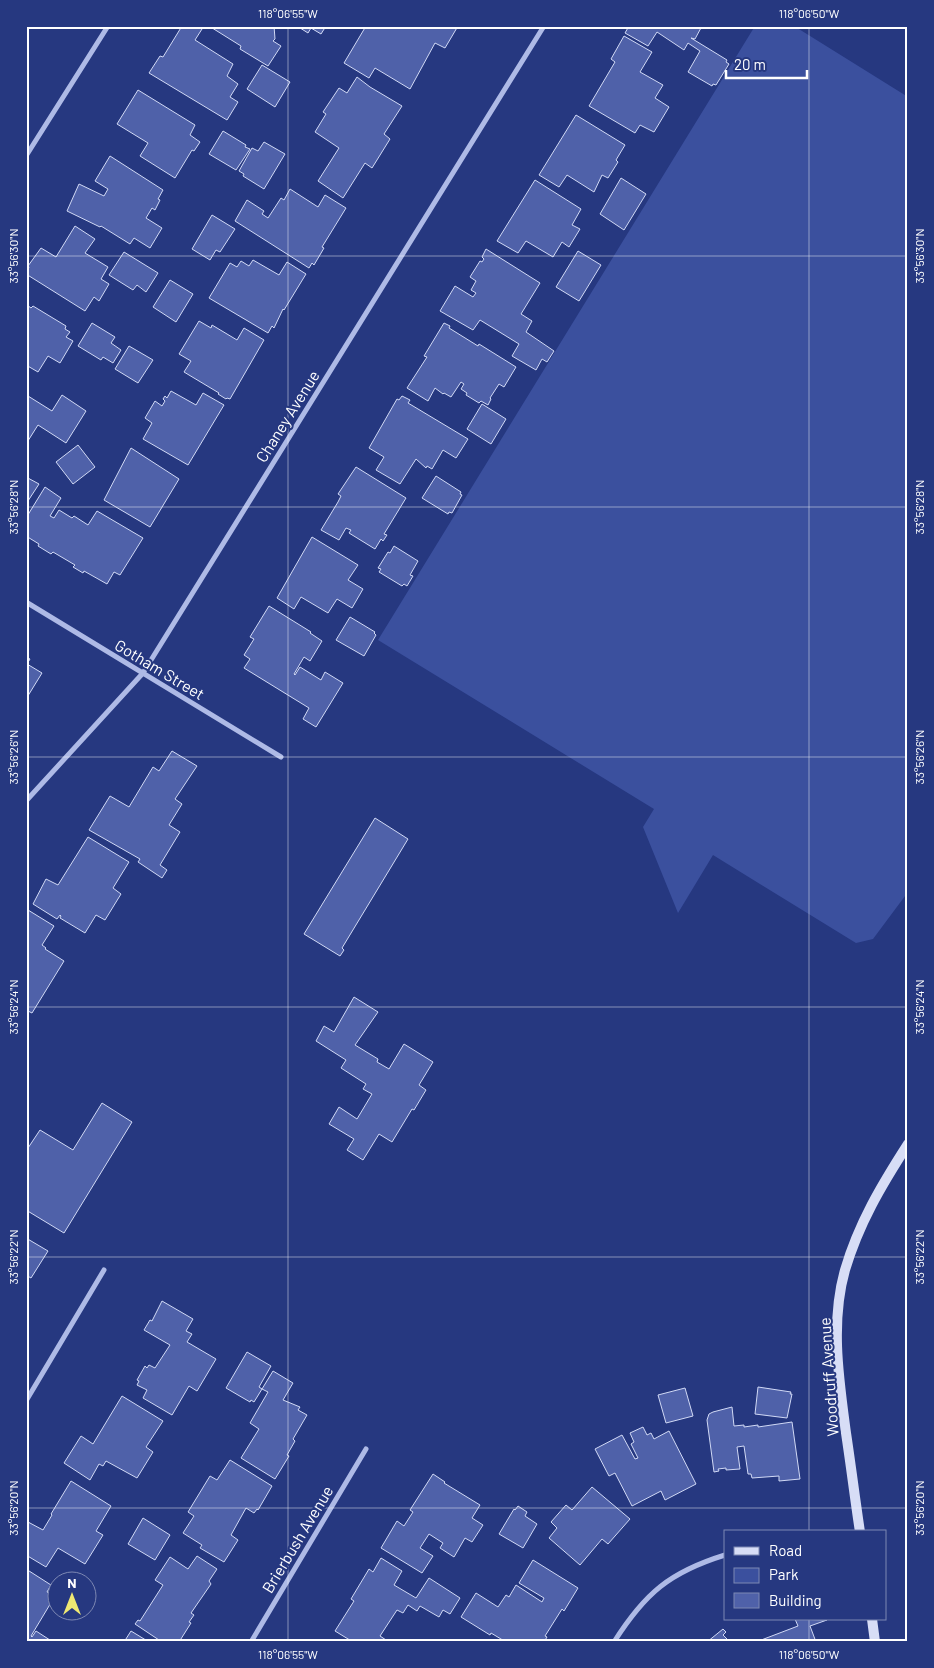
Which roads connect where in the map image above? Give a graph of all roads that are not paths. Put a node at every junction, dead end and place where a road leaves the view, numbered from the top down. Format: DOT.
graph roads {
  1 [pos="108,26"];
  2 [pos="544,26"];
  3 [pos="26,156"];
  4 [pos="26,602"];
  5 [pos="143,673"];
  6 [pos="281,757"];
  7 [pos="26,801"];
  8 [pos="908,1144"];
  9 [pos="104,1270"];
  10 [pos="26,1402"];
  11 [pos="366,1449"];
  12 [pos="860,1530"];
  13 [pos="724,1555"];
  14 [pos="872,1620"];
  15 [pos="251,1642"];
  16 [pos="614,1642"];
  17 [pos="875,1642"];
  1 -- 3 [label="street"];
  2 -- 5 [label="street, Chaney Avenue"];
  4 -- 5 [label="street, Gotham Street"];
  5 -- 6 [label="street, Gotham Street"];
  5 -- 7 [label="street, Chaney Avenue"];
  8 -- 12 [label="street, Woodruff Avenue"];
  9 -- 10 [label="street"];
  11 -- 15 [label="street, Brierbush Avenue"];
  13 -- 16 [label="street"];
  14 -- 17 [label="street"];
}
